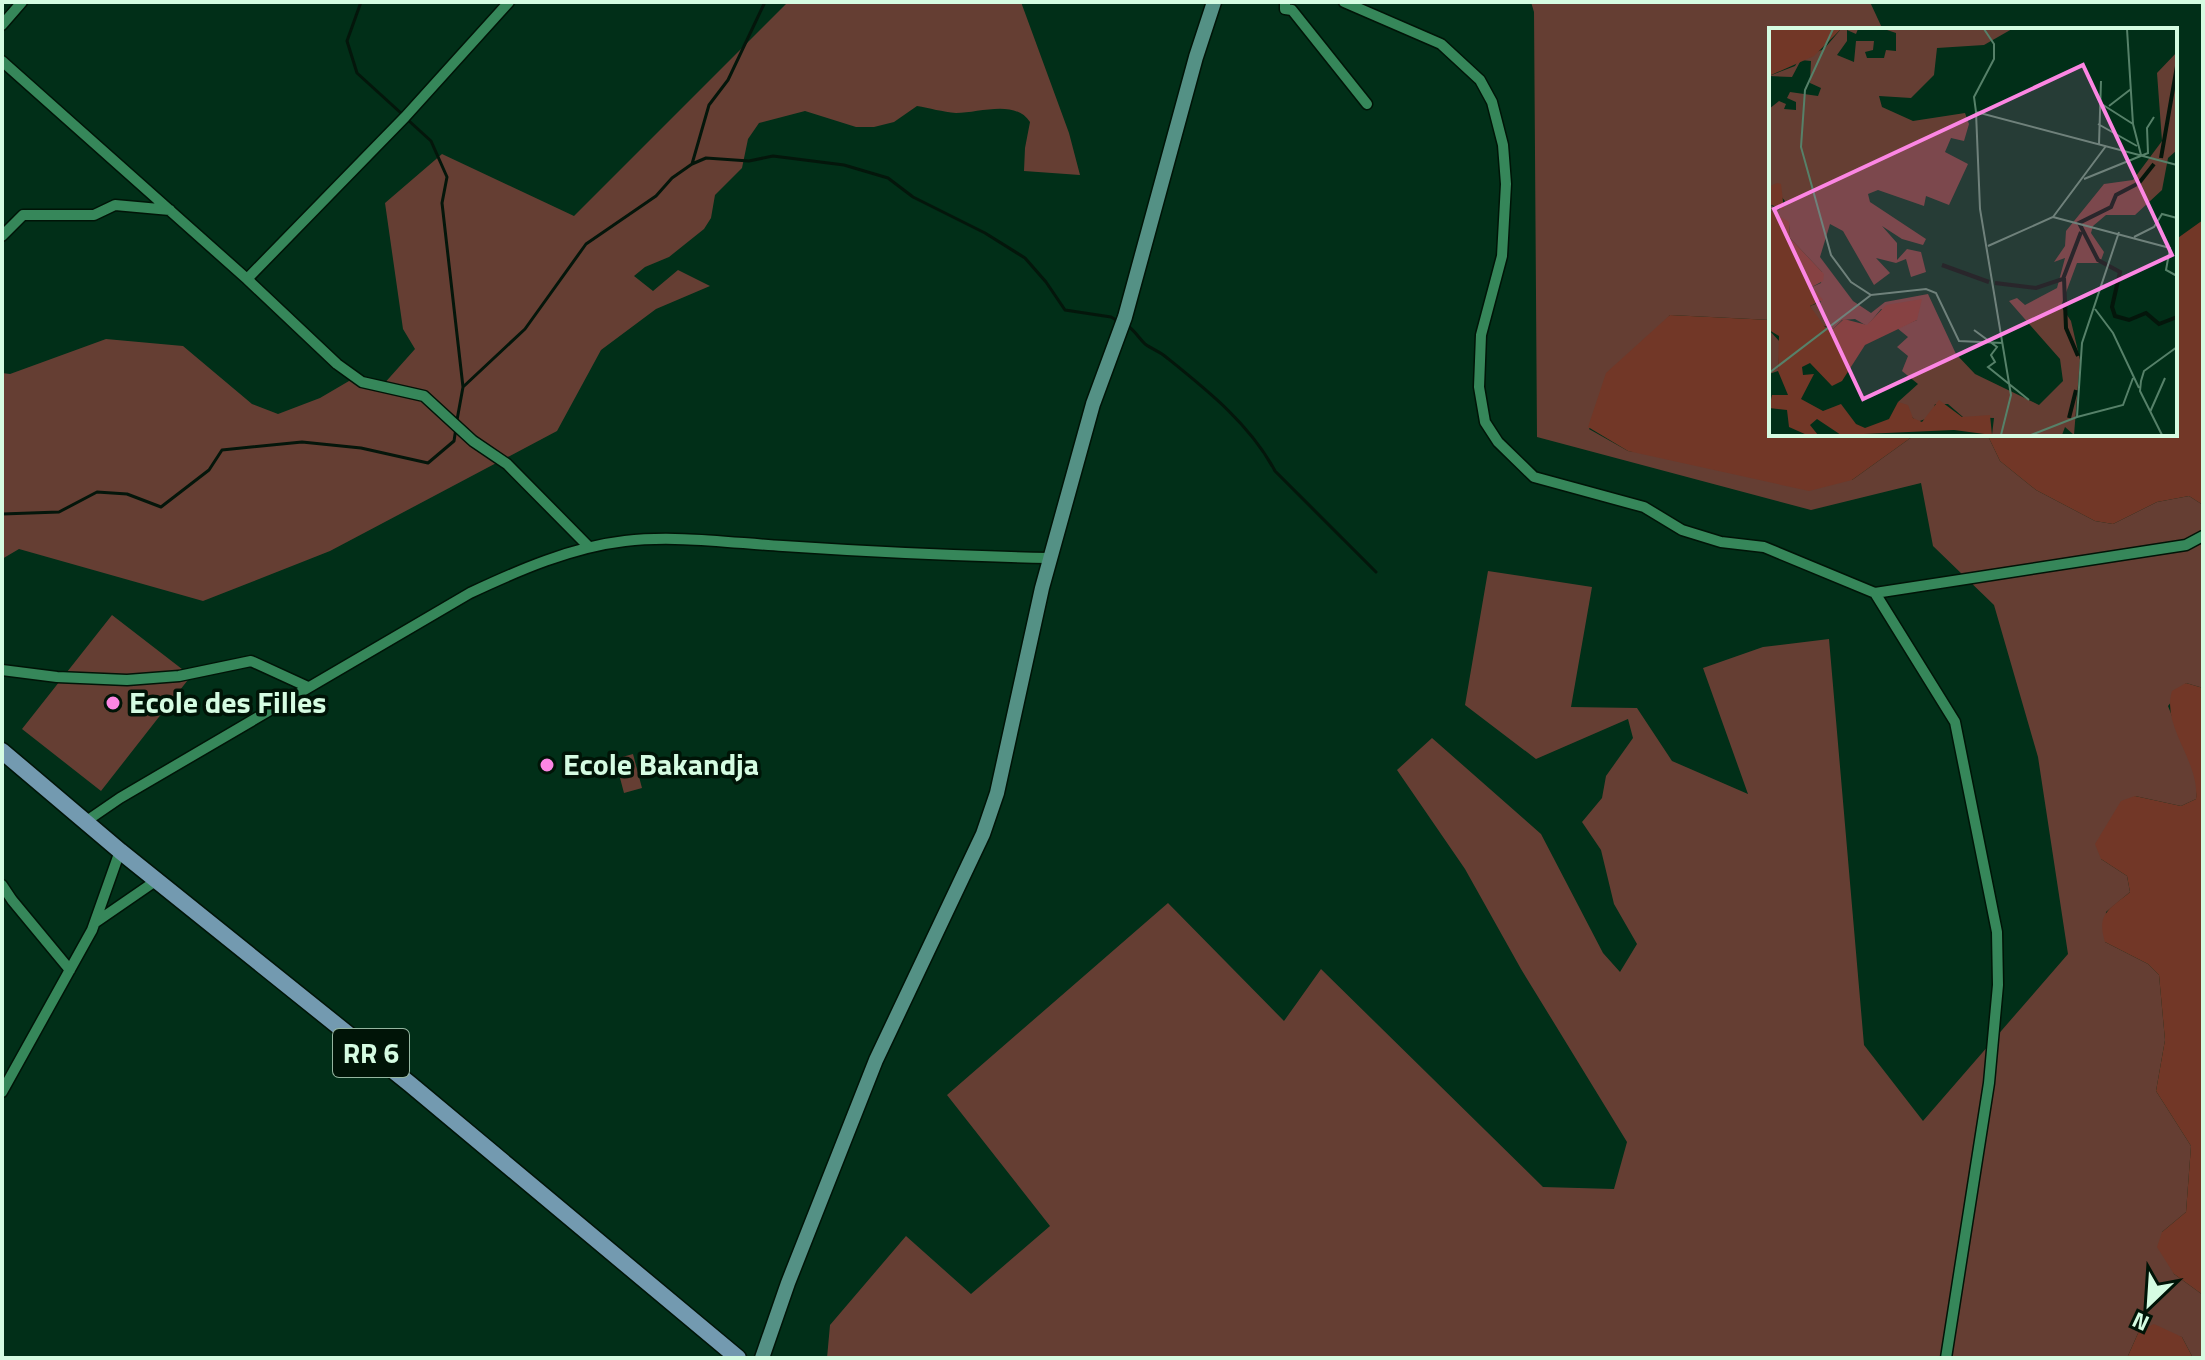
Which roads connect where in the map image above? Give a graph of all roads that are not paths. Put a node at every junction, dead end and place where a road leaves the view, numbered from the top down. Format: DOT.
graph roads {
  1 [pos="22,2"];
  2 [pos="509,2"];
  3 [pos="1214,2"];
  4 [pos="1285,2"];
  5 [pos="1344,2"];
  6 [pos="2,25"];
  7 [pos="2,61"];
  8 [pos="1367,104"];
  9 [pos="170,210"];
  10 [pos="2,236"];
  11 [pos="247,279"];
  12 [pos="2203,536"];
  13 [pos="589,547"];
  14 [pos="1050,558"];
  15 [pos="1875,593"];
  16 [pos="2,670"];
  17 [pos="308,687"];
  18 [pos="2,751"];
  19 [pos="85,822"];
  20 [pos="120,851"];
  21 [pos="157,880"];
  22 [pos="2,885"];
  23 [pos="95,923"];
  24 [pos="70,970"];
  25 [pos="2,1090"];
  26 [pos="738,1358"];
  27 [pos="762,1358"];
  28 [pos="1946,1358"];
  1 -- 6 [label="street"];
  2 -- 11 [label="street"];
  3 -- 14 [label="main road"];
  4 -- 8 [label="street"];
  5 -- 15 [label="street"];
  7 -- 9 [label="street"];
  9 -- 10 [label="street"];
  9 -- 11 [label="street"];
  11 -- 13 [label="street"];
  12 -- 15 [label="street"];
  13 -- 14 [label="street"];
  13 -- 17 [label="street"];
  14 -- 27 [label="main road"];
  15 -- 28 [label="street"];
  16 -- 17 [label="street"];
  17 -- 19 [label="street"];
  18 -- 19 [label="main road, RR 6"];
  19 -- 20 [label="main road, RR 6"];
  20 -- 21 [label="main road, RR 6"];
  20 -- 23 [label="street"];
  21 -- 23 [label="street"];
  21 -- 26 [label="main road, RR 6"];
  22 -- 24 [label="street"];
  23 -- 24 [label="street"];
  24 -- 25 [label="street"];
}
